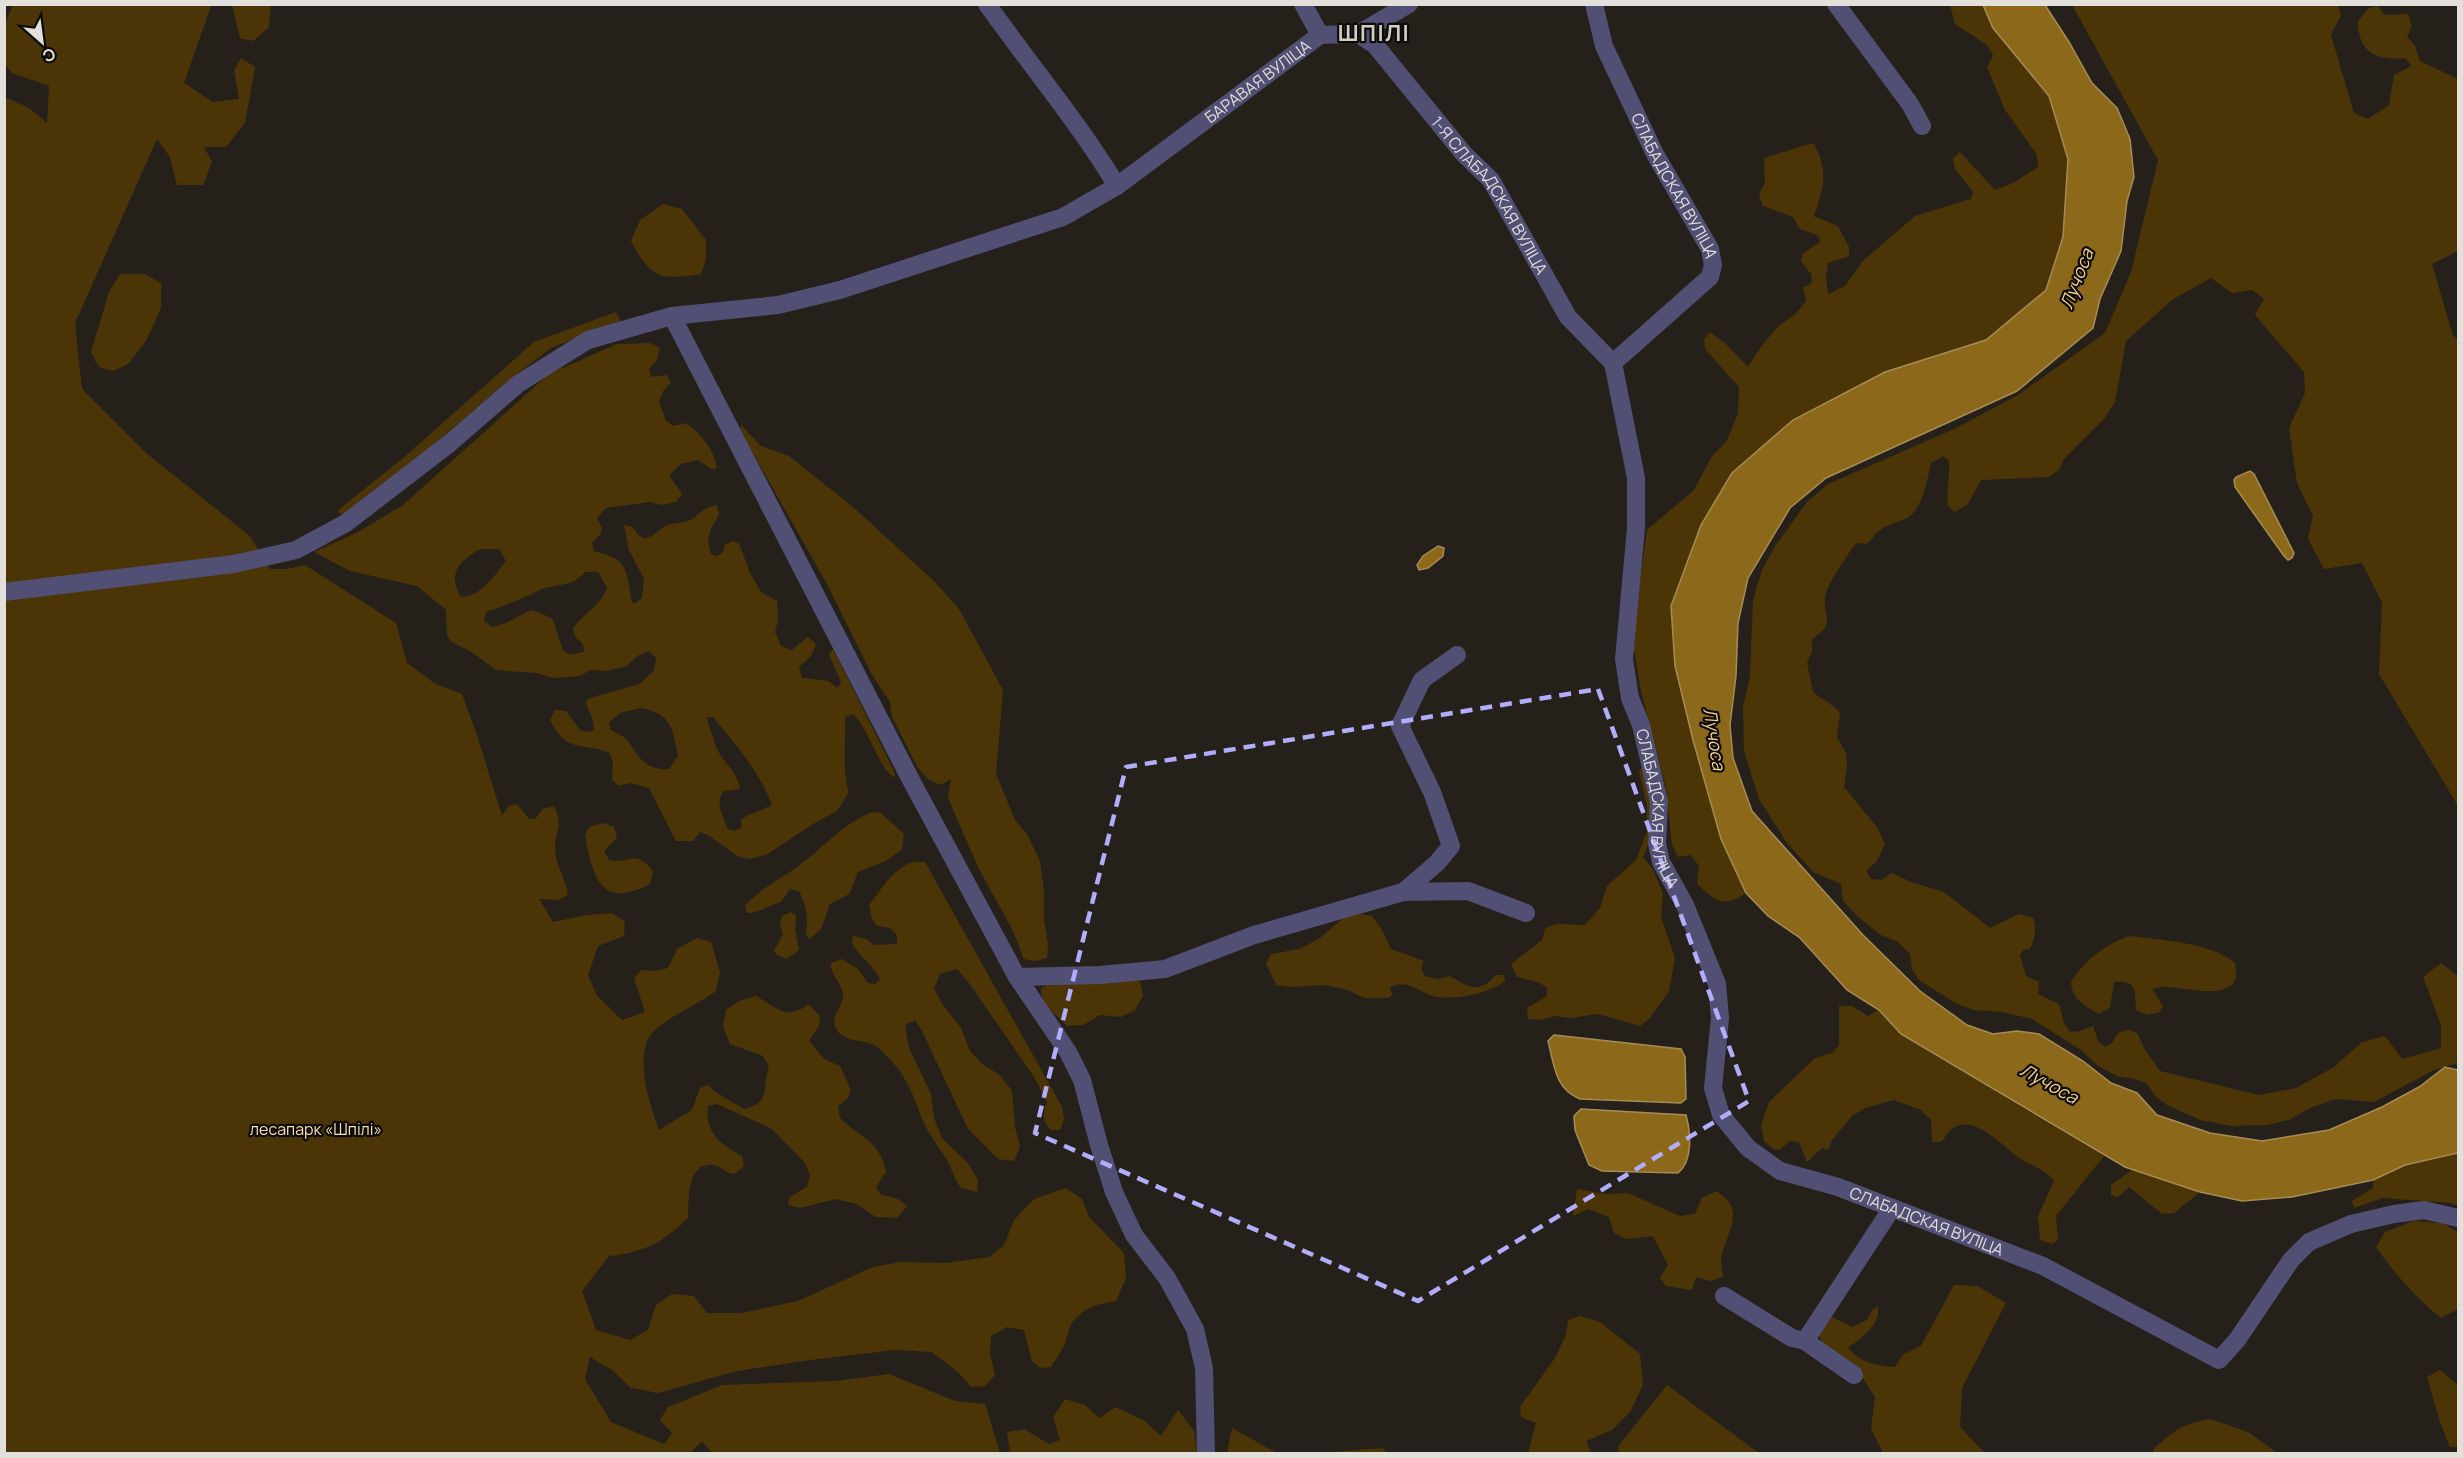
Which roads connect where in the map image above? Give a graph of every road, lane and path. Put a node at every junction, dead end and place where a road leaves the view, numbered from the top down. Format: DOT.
graph roads {
  1 [pos="987,4"];
  2 [pos="1303,4"];
  3 [pos="1410,4"];
  4 [pos="1594,4"];
  5 [pos="1836,4"];
  6 [pos="1358,34"];
  7 [pos="1320,35"];
  8 [pos="1922,126"];
  9 [pos="1117,186"];
  10 [pos="672,316"];
  11 [pos="1613,363"];
  12 [pos="4,592"];
  13 [pos="1457,655"];
  14 [pos="1403,892"];
  15 [pos="1526,914"];
  16 [pos="1017,977"];
  17 [pos="1892,1208"];
  18 [pos="2458,1218"];
  19 [pos="1724,1296"];
  20 [pos="1805,1341"];
  21 [pos="1854,1375"];
  22 [pos="1206,1454"];
  1 -- 9 [label="street"];
  2 -- 7 [label="street"];
  3 -- 6 [label="street, БАРАВАЯ ВУЛІЦА"];
  4 -- 11 [label="street, СЛАБАДСКАЯ ВУЛІЦА"];
  5 -- 8 [label="street"];
  6 -- 7 [label="street, БАРАВАЯ ВУЛІЦА"];
  6 -- 11 [label="street, 1-Я СЛАБАДСКАЯ ВУЛІЦА"];
  7 -- 9 [label="street, БАРАВАЯ ВУЛІЦА"];
  9 -- 10 [label="street, БАРАВАЯ ВУЛІЦА"];
  10 -- 12 [label="street, БАРАВАЯ ВУЛІЦА"];
  10 -- 16 [label="street"];
  11 -- 17 [label="street, СЛАБАДСКАЯ ВУЛІЦА"];
  13 -- 14 [label="street"];
  14 -- 15 [label="street"];
  14 -- 16 [label="street"];
  16 -- 22 [label="street"];
  17 -- 18 [label="street, СЛАБАДСКАЯ ВУЛІЦА"];
  17 -- 20 [label="street"];
  19 -- 20 [label="street"];
  20 -- 21 [label="street"];
}
